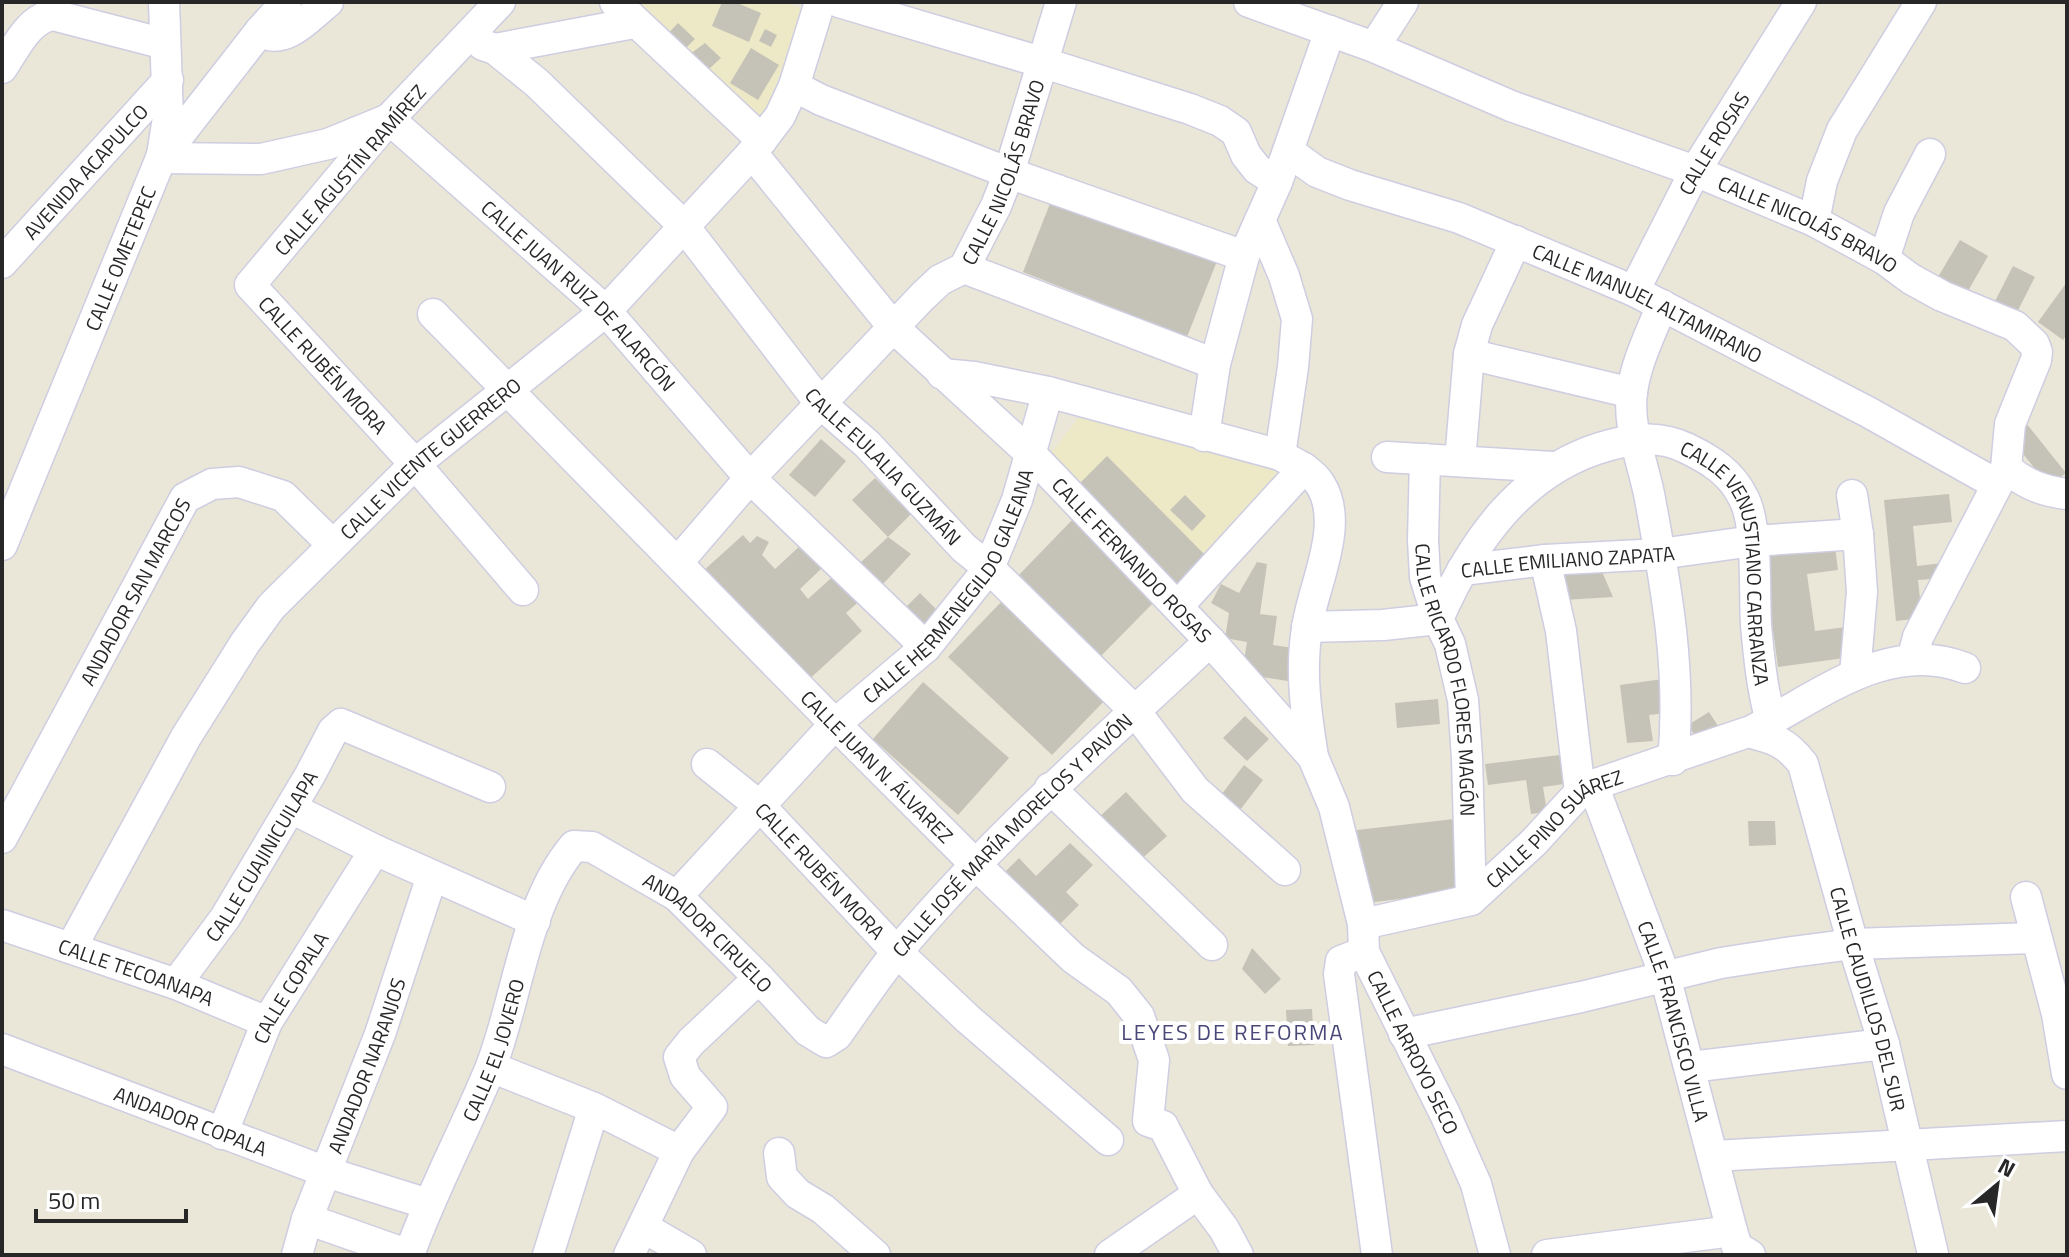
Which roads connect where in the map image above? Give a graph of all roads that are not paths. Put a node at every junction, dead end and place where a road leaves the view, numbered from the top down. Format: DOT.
graph roads {
  1 [pos="164,2"];
  2 [pos="286,2"];
  3 [pos="328,2"];
  4 [pos="500,2"];
  5 [pos="820,2"];
  6 [pos="839,2"];
  7 [pos="1061,2"];
  8 [pos="1249,2"];
  9 [pos="1403,2"];
  10 [pos="1801,2"];
  11 [pos="1921,2"];
  12 [pos="1287,8"];
  13 [pos="624,12"];
  14 [pos="260,31"];
  15 [pos="1330,31"];
  16 [pos="466,41"];
  17 [pos="165,44"];
  18 [pos="1374,47"];
  19 [pos="495,49"];
  20 [pos="1041,62"];
  21 [pos="2,68"];
  22 [pos="168,80"];
  23 [pos="794,86"];
  24 [pos="389,119"];
  25 [pos="757,146"];
  26 [pos="1288,151"];
  27 [pos="1930,154"];
  28 [pos="161,158"];
  29 [pos="1695,171"];
  30 [pos="1009,173"];
  31 [pos="1277,182"];
  32 [pos="1260,220"];
  33 [pos="1814,221"];
  34 [pos="683,225"];
  35 [pos="1516,241"];
  36 [pos="1244,256"];
  37 [pos="1884,259"];
  38 [pos="2,263"];
  39 [pos="964,268"];
  40 [pos="250,285"];
  41 [pos="1634,291"];
  42 [pos="1662,305"];
  43 [pos="606,311"];
  44 [pos="433,314"];
  45 [pos="894,328"];
  46 [pos="1469,354"];
  47 [pos="1215,364"];
  48 [pos="942,374"];
  49 [pos="507,390"];
  50 [pos="1048,392"];
  51 [pos="1632,393"];
  52 [pos="820,403"];
  53 [pos="1204,436"];
  54 [pos="1636,438"];
  55 [pos="1031,454"];
  56 [pos="1387,457"];
  57 [pos="1425,459"];
  58 [pos="1460,461"];
  59 [pos="1292,462"];
  60 [pos="415,464"];
  61 [pos="1553,467"];
  62 [pos="2001,476"];
  63 [pos="750,478"];
  64 [pos="2067,494"];
  65 [pos="1852,495"];
  66 [pos="1858,534"];
  67 [pos="1753,541"];
  68 [pos="2,545"];
  69 [pos="333,545"];
  70 [pos="1660,554"];
  71 [pos="1545,560"];
  72 [pos="678,562"];
  73 [pos="989,568"];
  74 [pos="1462,570"];
  75 [pos="523,590"];
  76 [pos="1178,606"];
  77 [pos="1438,619"];
  78 [pos="1307,627"];
  79 [pos="1210,641"];
  80 [pos="926,647"];
  81 [pos="1912,660"];
  82 [pos="1965,668"];
  83 [pos="1855,674"];
  84 [pos="1135,711"];
  85 [pos="1280,718"];
  86 [pos="835,724"];
  87 [pos="1759,727"];
  88 [pos="1313,757"];
  89 [pos="1673,760"];
  90 [pos="707,764"];
  91 [pos="490,787"];
  92 [pos="1050,788"];
  93 [pos="1586,788"];
  94 [pos="761,807"];
  95 [pos="291,808"];
  96 [pos="2,838"];
  97 [pos="574,846"];
  98 [pos="375,850"];
  99 [pos="976,865"];
  100 [pos="1285,870"];
  101 [pos="432,876"];
  102 [pos="677,896"];
  103 [pos="2026,897"];
  104 [pos="1471,900"];
  105 [pos="535,921"];
  106 [pos="2,925"];
  107 [pos="1364,938"];
  108 [pos="2036,938"];
  109 [pos="1853,944"];
  110 [pos="1212,945"];
  111 [pos="71,948"];
  112 [pos="897,952"];
  113 [pos="2057,972"];
  114 [pos="1665,976"];
  115 [pos="759,978"];
  116 [pos="176,984"];
  117 [pos="267,1022"];
  118 [pos="1404,1034"];
  119 [pos="826,1042"];
  120 [pos="1884,1044"];
  121 [pos="2,1049"];
  122 [pos="491,1067"];
  123 [pos="1690,1067"];
  124 [pos="2067,1074"];
  125 [pos="594,1108"];
  126 [pos="222,1134"];
  127 [pos="2067,1136"];
  128 [pos="1108,1140"];
  129 [pos="1909,1146"];
  130 [pos="679,1151"];
  131 [pos="779,1153"];
  132 [pos="1714,1156"];
  133 [pos="326,1172"];
  134 [pos="1198,1194"];
  135 [pos="428,1204"];
  136 [pos="307,1219"];
  137 [pos="643,1227"];
  138 [pos="1741,1243"];
  139 [pos="1372,1254"];
  140 [pos="297,1255"];
  141 [pos="409,1255"];
  142 [pos="548,1255"];
  143 [pos="629,1255"];
  144 [pos="691,1255"];
  145 [pos="875,1255"];
  146 [pos="1110,1255"];
  147 [pos="1238,1255"];
  148 [pos="1495,1255"];
  149 [pos="1547,1255"];
  150 [pos="1932,1255"];
  1 -- 17 [label="street"];
  2 -- 14 [label="street, CALLE OMETEPEC"];
  3 -- 14 [label="street"];
  4 -- 16 [label="street, CALLE AGUSTÍN RAMÍREZ"];
  5 -- 23 [label="street, CALLE VICENTE GUERRERO"];
  6 -- 20 [label="street"];
  7 -- 20 [label="street, CALLE NICOLÁS BRAVO"];
  8 -- 12 [label="street, CALLE NICOLÁS BRAVO"];
  9 -- 18 [label="street"];
  10 -- 29 [label="street, CALLE ROSAS"];
  11 -- 33 [label="street"];
  12 -- 15 [label="street, CALLE NICOLÁS BRAVO"];
  13 -- 19 [label="street"];
  13 -- 25 [label="street, CALLE FERNANDO ROSAS"];
  14 -- 28 [label="street, CALLE OMETEPEC"];
  15 -- 18 [label="street, CALLE NICOLÁS BRAVO"];
  15 -- 26 [label="street"];
  16 -- 19 [label="street"];
  16 -- 24 [label="street, CALLE AGUSTÍN RAMÍREZ"];
  17 -- 21 [label="street"];
  17 -- 22 [label="street"];
  18 -- 29 [label="street, CALLE NICOLÁS BRAVO"];
  19 -- 34 [label="street, CALLE EULALIA GUZMÁN"];
  20 -- 30 [label="street, CALLE NICOLÁS BRAVO"];
  20 -- 31 [label="street"];
  22 -- 28 [label="street"];
  22 -- 38 [label="street, AVENIDA ACAPULCO"];
  23 -- 25 [label="street, CALLE VICENTE GUERRERO"];
  23 -- 30 [label="street"];
  24 -- 28 [label="street"];
  24 -- 40 [label="street, CALLE AGUSTÍN RAMÍREZ"];
  24 -- 43 [label="street, CALLE JUAN RUIZ DE ALARCÓN"];
  25 -- 34 [label="street, CALLE VICENTE GUERRERO"];
  25 -- 45 [label="street, CALLE FERNANDO ROSAS"];
  26 -- 31 [label="street"];
  26 -- 35 [label="street, CALLE MANUEL ALTAMIRANO"];
  27 -- 37 [label="street"];
  28 -- 68 [label="street, CALLE OMETEPEC"];
  29 -- 33 [label="street, CALLE NICOLÁS BRAVO"];
  29 -- 41 [label="street, CALLE ROSAS"];
  30 -- 36 [label="street"];
  30 -- 39 [label="street, CALLE NICOLÁS BRAVO"];
  31 -- 32 [label="street"];
  32 -- 36 [label="street"];
  32 -- 59 [label="street"];
  33 -- 37 [label="street, CALLE NICOLÁS BRAVO"];
  34 -- 43 [label="street, CALLE VICENTE GUERRERO"];
  34 -- 52 [label="street, CALLE EULALIA GUZMÁN"];
  35 -- 41 [label="street, CALLE MANUEL ALTAMIRANO"];
  35 -- 46 [label="street"];
  36 -- 47 [label="street"];
  37 -- 62 [label="street, CALLE NICOLÁS BRAVO"];
  39 -- 45 [label="street, CALLE NICOLÁS BRAVO"];
  39 -- 47 [label="street"];
  40 -- 60 [label="street, CALLE RUBÉN MORA"];
  41 -- 42 [label="street, CALLE MANUEL ALTAMIRANO"];
  42 -- 51 [label="street"];
  42 -- 62 [label="street, CALLE MANUEL ALTAMIRANO"];
  43 -- 49 [label="street, CALLE VICENTE GUERRERO"];
  43 -- 63 [label="street, CALLE JUAN RUIZ DE ALARCÓN"];
  44 -- 49 [label="street, CALLE JUAN N. ÁLVAREZ"];
  45 -- 48 [label="street, CALLE FERNANDO ROSAS"];
  45 -- 52 [label="street, CALLE NICOLÁS BRAVO"];
  46 -- 51 [label="street"];
  46 -- 58 [label="street"];
  47 -- 53 [label="street"];
  48 -- 50 [label="street"];
  48 -- 55 [label="street, CALLE FERNANDO ROSAS"];
  49 -- 60 [label="street, CALLE VICENTE GUERRERO"];
  49 -- 72 [label="street, CALLE JUAN N. ÁLVAREZ"];
  50 -- 53 [label="street"];
  50 -- 55 [label="street, CALLE HERMENEGILDO GALEANA"];
  51 -- 54 [label="street"];
  52 -- 63 [label="street, CALLE NICOLÁS BRAVO"];
  52 -- 73 [label="street, CALLE EULALIA GUZMÁN"];
  53 -- 59 [label="street"];
  54 -- 61 [label="street, CALLE VENUSTIANO CARRANZA"];
  54 -- 67 [label="street, CALLE VENUSTIANO CARRANZA"];
  54 -- 70 [label="street"];
  55 -- 73 [label="street, CALLE HERMENEGILDO GALEANA"];
  55 -- 76 [label="street, CALLE FERNANDO ROSAS"];
  56 -- 57 [label="street"];
  57 -- 58 [label="street"];
  57 -- 77 [label="street, CALLE RICARDO FLORES MAGÓN"];
  58 -- 61 [label="street"];
  59 -- 76 [label="street"];
  59 -- 78 [label="street, CALLE ARROYO SECO"];
  60 -- 69 [label="street, CALLE VICENTE GUERRERO"];
  60 -- 75 [label="street, CALLE RUBÉN MORA"];
  61 -- 74 [label="street, CALLE VENUSTIANO CARRANZA"];
  62 -- 64 [label="street, CALLE MANUEL ALTAMIRANO"];
  62 -- 81 [label="street, CALLE NICOLÁS BRAVO"];
  63 -- 72 [label="street, CALLE NICOLÁS BRAVO"];
  63 -- 80 [label="street, CALLE JUAN RUIZ DE ALARCÓN"];
  65 -- 66 [label="street"];
  66 -- 67 [label="street, CALLE EMILIANO ZAPATA"];
  66 -- 83 [label="street"];
  67 -- 70 [label="street, CALLE EMILIANO ZAPATA"];
  67 -- 87 [label="street, CALLE VENUSTIANO CARRANZA"];
  69 -- 96 [label="street, ANDADOR SAN MARCOS"];
  69 -- 111 [label="street, CALLE VICENTE GUERRERO"];
  70 -- 71 [label="street, CALLE EMILIANO ZAPATA"];
  70 -- 89 [label="street"];
  71 -- 74 [label="street, CALLE EMILIANO ZAPATA"];
  71 -- 93 [label="street, CALLE FRANCISCO VILLA"];
  72 -- 86 [label="street, CALLE JUAN N. ÁLVAREZ"];
  73 -- 80 [label="street, CALLE HERMENEGILDO GALEANA"];
  73 -- 84 [label="street, CALLE EULALIA GUZMÁN"];
  74 -- 77 [label="street, CALLE EMILIANO ZAPATA"];
  76 -- 79 [label="street, CALLE FERNANDO ROSAS"];
  77 -- 78 [label="street"];
  77 -- 104 [label="street, CALLE RICARDO FLORES MAGÓN"];
  78 -- 88 [label="street, CALLE ARROYO SECO"];
  79 -- 84 [label="street, CALLE JOSÉ MARÍA MORELOS Y PAVÓN"];
  79 -- 85 [label="street, CALLE FERNANDO ROSAS"];
  80 -- 86 [label="street, CALLE HERMENEGILDO GALEANA"];
  81 -- 82 [label="street, CALLE PINO SUÁREZ"];
  81 -- 83 [label="street, CALLE PINO SUÁREZ"];
  83 -- 87 [label="street, CALLE PINO SUÁREZ"];
  84 -- 92 [label="street, CALLE JOSÉ MARÍA MORELOS Y PAVÓN"];
  84 -- 100 [label="street, CALLE EULALIA GUZMÁN"];
  85 -- 88 [label="street, CALLE ARROYO SECO"];
  86 -- 94 [label="street, CALLE HERMENEGILDO GALEANA"];
  86 -- 99 [label="street, CALLE JUAN N. ÁLVAREZ"];
  87 -- 89 [label="street, CALLE PINO SUÁREZ"];
  87 -- 109 [label="street, CALLE CAUDILLOS DEL SUR"];
  88 -- 107 [label="street, CALLE ARROYO SECO"];
  89 -- 93 [label="street, CALLE PINO SUÁREZ"];
  90 -- 94 [label="street, CALLE RUBÉN MORA"];
  91 -- 95 [label="street, CALLE CUAJINICUILAPA"];
  92 -- 99 [label="street, CALLE JOSÉ MARÍA MORELOS Y PAVÓN"];
  92 -- 110 [label="street"];
  93 -- 104 [label="street, CALLE PINO SUÁREZ"];
  93 -- 114 [label="street, CALLE FRANCISCO VILLA"];
  94 -- 102 [label="street, CALLE HERMENEGILDO GALEANA"];
  94 -- 112 [label="street, CALLE RUBÉN MORA"];
  95 -- 98 [label="street"];
  95 -- 116 [label="street, CALLE CUAJINICUILAPA"];
  97 -- 102 [label="street, ANDADOR CIRUELO"];
  97 -- 105 [label="street, CALLE EL JOVERO"];
  98 -- 101 [label="street"];
  98 -- 117 [label="street, CALLE COPALA"];
  99 -- 112 [label="street, CALLE JOSÉ MARÍA MORELOS Y PAVÓN"];
  99 -- 134 [label="street, CALLE JUAN N. ÁLVAREZ"];
  101 -- 105 [label="street"];
  101 -- 133 [label="street, ANDADOR NARANJOS"];
  102 -- 115 [label="street, ANDADOR CIRUELO"];
  103 -- 108 [label="street"];
  104 -- 107 [label="street, CALLE PINO SUÁREZ"];
  105 -- 122 [label="street, CALLE EL JOVERO"];
  106 -- 111 [label="street, CALLE TECOANAPA"];
  107 -- 118 [label="street, CALLE ARROYO SECO"];
  107 -- 139 [label="street"];
  108 -- 109 [label="street"];
  108 -- 113 [label="street"];
  109 -- 114 [label="street"];
  109 -- 120 [label="street, CALLE CAUDILLOS DEL SUR"];
  111 -- 116 [label="street, CALLE TECOANAPA"];
  112 -- 119 [label="street, CALLE JOSÉ MARÍA MORELOS Y PAVÓN"];
  112 -- 128 [label="street, CALLE RUBÉN MORA"];
  113 -- 124 [label="street"];
  114 -- 118 [label="street"];
  114 -- 123 [label="street, CALLE FRANCISCO VILLA"];
  115 -- 119 [label="street, ANDADOR CIRUELO"];
  115 -- 130 [label="street"];
  116 -- 117 [label="street, CALLE TECOANAPA"];
  117 -- 126 [label="street, CALLE COPALA"];
  118 -- 148 [label="street, CALLE ARROYO SECO"];
  120 -- 123 [label="street"];
  120 -- 129 [label="street, CALLE CAUDILLOS DEL SUR"];
  121 -- 126 [label="street, ANDADOR COPALA"];
  122 -- 125 [label="street"];
  122 -- 135 [label="street, CALLE EL JOVERO"];
  123 -- 132 [label="street, CALLE FRANCISCO VILLA"];
  125 -- 130 [label="street"];
  125 -- 142 [label="street"];
  126 -- 133 [label="street, ANDADOR COPALA"];
  127 -- 129 [label="street"];
  129 -- 132 [label="street"];
  129 -- 150 [label="street, CALLE CAUDILLOS DEL SUR"];
  130 -- 137 [label="street"];
  131 -- 145 [label="street"];
  132 -- 138 [label="street, CALLE FRANCISCO VILLA"];
  133 -- 135 [label="street, ANDADOR COPALA"];
  133 -- 136 [label="street, ANDADOR NARANJOS"];
  134 -- 146 [label="street"];
  134 -- 147 [label="street, CALLE JUAN N. ÁLVAREZ"];
  135 -- 141 [label="street, CALLE EL JOVERO"];
  136 -- 140 [label="street, ANDADOR NARANJOS"];
  136 -- 141 [label="street"];
  137 -- 143 [label="street"];
  137 -- 144 [label="street"];
  138 -- 149 [label="street"];
}
